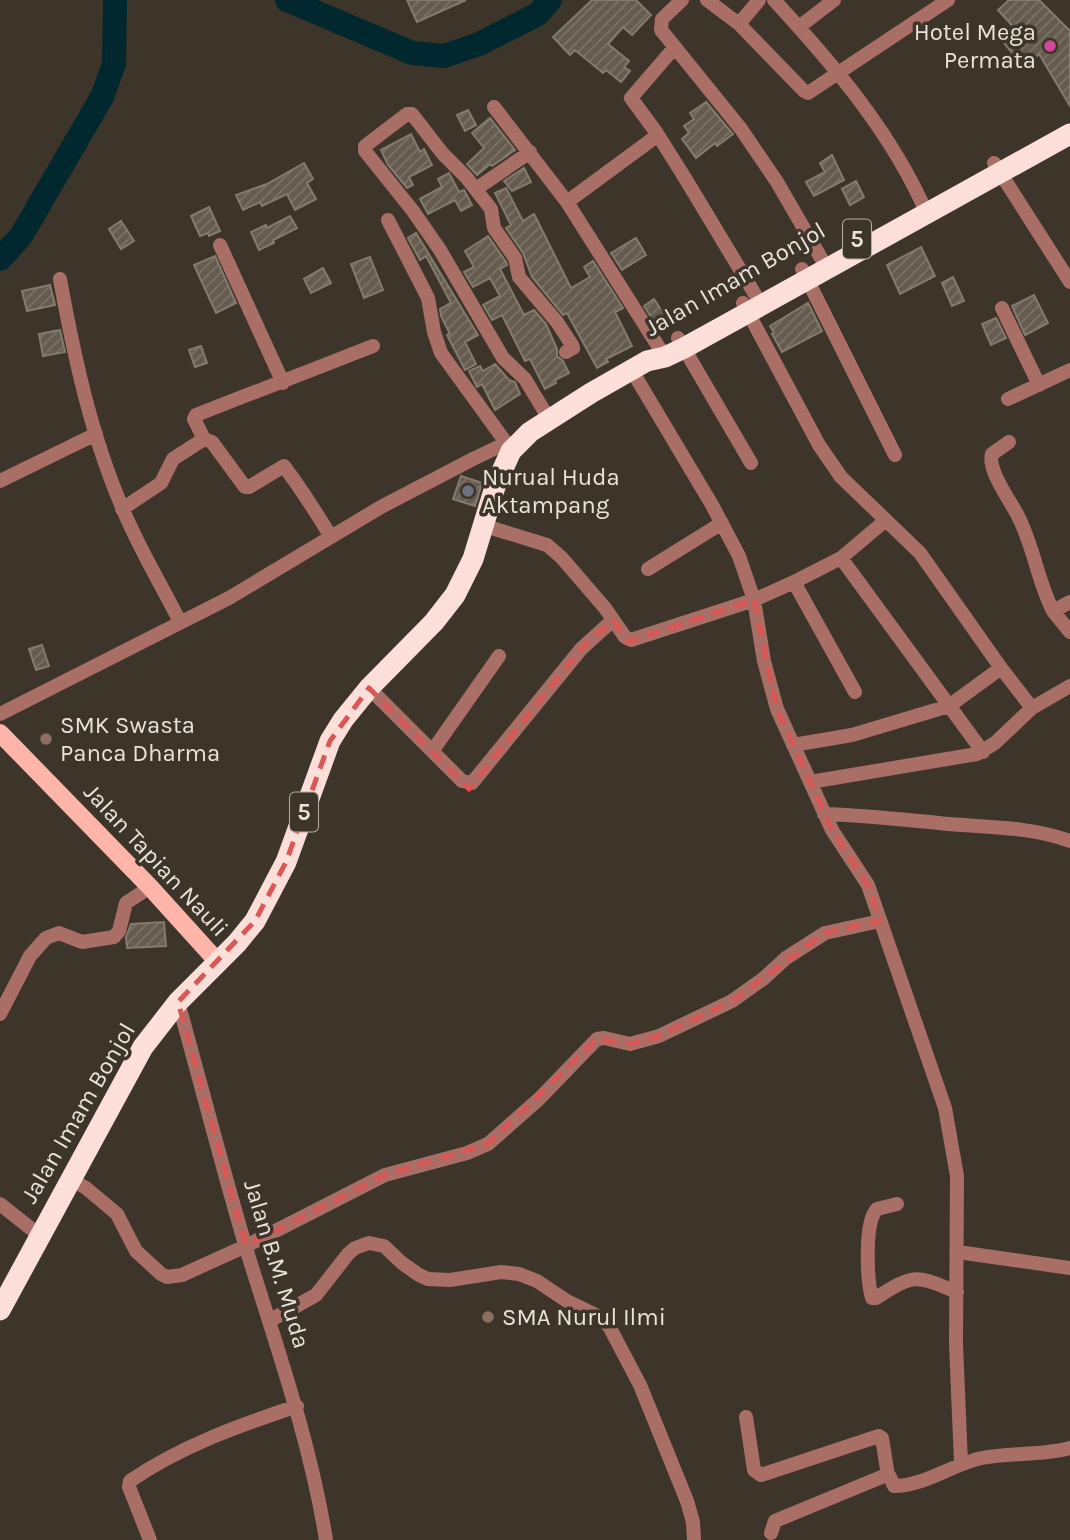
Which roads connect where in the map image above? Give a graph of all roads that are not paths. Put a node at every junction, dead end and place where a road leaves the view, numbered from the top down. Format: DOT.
graph roads {
  1 [pos="682,0"];
  2 [pos="707,0"];
  3 [pos="760,0"];
  4 [pos="774,0"];
  5 [pos="834,0"];
  6 [pos="948,0"];
  7 [pos="739,24"];
  8 [pos="799,27"];
  9 [pos="675,47"];
  10 [pos="839,74"];
  11 [pos="494,107"];
  12 [pos="1070,121"];
  13 [pos="1070,134"];
  14 [pos="658,135"];
  15 [pos="530,152"];
  16 [pos="997,168"];
  17 [pos="476,189"];
  18 [pos="568,202"];
  19 [pos="925,209"];
  20 [pos="388,220"];
  21 [pos="220,245"];
  22 [pos="821,258"];
  23 [pos="805,274"];
  24 [pos="60,279"];
  25 [pos="1070,282"];
  26 [pos="749,304"];
  27 [pos="1002,308"];
  28 [pos="373,346"];
  29 [pos="566,352"];
  30 [pos="661,354"];
  31 [pos="1070,370"];
  32 [pos="283,383"];
  33 [pos="1039,385"];
  34 [pos="1008,399"];
  35 [pos="549,419"];
  36 [pos="96,434"];
  37 [pos="204,439"];
  38 [pos="1009,442"];
  39 [pos="513,443"];
  40 [pos="895,455"];
  41 [pos="751,463"];
  42 [pos="0,480"];
  43 [pos="122,509"];
  44 [pos="886,520"];
  45 [pos="722,523"];
  46 [pos="485,526"];
  47 [pos="331,537"];
  48 [pos="841,558"];
  49 [pos="648,569"];
  50 [pos="794,582"];
  51 [pos="754,600"];
  52 [pos="1070,602"];
  53 [pos="1054,611"];
  54 [pos="613,620"];
  55 [pos="180,622"];
  56 [pos="1070,632"];
  57 [pos="499,656"];
  58 [pos="1001,668"];
  59 [pos="1070,686"];
  60 [pos="369,688"];
  61 [pos="855,692"];
  62 [pos="949,706"];
  63 [pos="1032,708"];
  64 [pos="0,714"];
  65 [pos="0,733"];
  66 [pos="793,745"];
  67 [pos="433,750"];
  68 [pos="983,752"];
  69 [pos="810,782"];
  70 [pos="824,814"];
  71 [pos="1070,841"];
  72 [pos="150,887"];
  73 [pos="880,921"];
  74 [pos="217,961"];
  75 [pos="178,1002"];
  76 [pos="0,1014"];
  77 [pos="70,1179"];
  78 [pos="0,1204"];
  79 [pos="897,1204"];
  80 [pos="39,1235"];
  81 [pos="246,1246"];
  82 [pos="958,1252"];
  83 [pos="1070,1268"];
  84 [pos="957,1292"];
  85 [pos="0,1310"];
  86 [pos="269,1321"];
  87 [pos="297,1406"];
  88 [pos="746,1417"];
  89 [pos="1070,1448"];
  90 [pos="961,1463"];
  91 [pos="888,1476"];
  92 [pos="771,1533"];
  93 [pos="150,1540"];
  94 [pos="326,1540"];
  95 [pos="694,1540"];
  1 -- 9 [label="street"];
  2 -- 7 [label="street"];
  3 -- 7 [label="street"];
  4 -- 8 [label="street"];
  5 -- 8 [label="street"];
  6 -- 10 [label="street"];
  7 -- 10 [label="street"];
  8 -- 10 [label="street"];
  9 -- 14 [label="street"];
  9 -- 22 [label="street"];
  10 -- 19 [label="street"];
  11 -- 15 [label="street"];
  12 -- 16 [label="highway, Jalan Imam Bonjol / 5"];
  13 -- 16 [label="highway, Jalan Imam Bonjol / 5"];
  14 -- 18 [label="street"];
  14 -- 26 [label="street"];
  15 -- 17 [label="street"];
  15 -- 18 [label="street"];
  16 -- 19 [label="highway, Jalan Imam Bonjol / 5"];
  16 -- 25 [label="street"];
  17 -- 29 [label="street"];
  17 -- 35 [label="street"];
  18 -- 30 [label="street"];
  19 -- 22 [label="highway, Jalan Imam Bonjol / 5"];
  19 -- 23 [label="highway, Jalan Imam Bonjol / 5"];
  20 -- 39 [label="street"];
  21 -- 32 [label="street"];
  22 -- 23 [label="highway, Jalan Imam Bonjol / 5"];
  23 -- 26 [label="highway, Jalan Imam Bonjol / 5"];
  23 -- 40 [label="street"];
  24 -- 36 [label="street"];
  26 -- 30 [label="highway, Jalan Imam Bonjol / 5"];
  26 -- 44 [label="street"];
  27 -- 33 [label="street"];
  28 -- 32 [label="street"];
  30 -- 35 [label="highway, Jalan Imam Bonjol / 5"];
  30 -- 41 [label="street"];
  30 -- 45 [label="street"];
  31 -- 33 [label="street"];
  32 -- 37 [label="street"];
  33 -- 34 [label="street"];
  35 -- 39 [label="highway, Jalan Imam Bonjol / 5"];
  36 -- 42 [label="street"];
  36 -- 43 [label="street"];
  37 -- 43 [label="street"];
  37 -- 47 [label="street"];
  38 -- 53 [label="street"];
  39 -- 46 [label="highway, Jalan Imam Bonjol / 5"];
  39 -- 47 [label="street"];
  43 -- 55 [label="street"];
  44 -- 48 [label="street"];
  44 -- 58 [label="street"];
  45 -- 49 [label="street"];
  45 -- 51 [label="street"];
  46 -- 54 [label="street"];
  46 -- 60 [label="highway, Jalan Imam Bonjol / 5"];
  47 -- 55 [label="street"];
  48 -- 50 [label="street"];
  48 -- 62 [label="street"];
  50 -- 51 [label="street"];
  50 -- 61 [label="street"];
  51 -- 54 [label="street"];
  51 -- 66 [label="street"];
  52 -- 53 [label="street"];
  53 -- 56 [label="street"];
  54 -- 67 [label="street"];
  55 -- 64 [label="street"];
  57 -- 67 [label="street"];
  58 -- 62 [label="street"];
  58 -- 63 [label="street"];
  59 -- 63 [label="street"];
  60 -- 67 [label="street"];
  60 -- 74 [label="highway, Jalan Imam Bonjol / 5"];
  62 -- 66 [label="street"];
  62 -- 68 [label="street"];
  63 -- 68 [label="street"];
  65 -- 72 [label="main road, Jalan Tapian Nauli"];
  66 -- 69 [label="street"];
  68 -- 69 [label="street"];
  69 -- 70 [label="street"];
  70 -- 71 [label="street"];
  70 -- 73 [label="street"];
  72 -- 74 [label="main road, Jalan Tapian Nauli"];
  72 -- 76 [label="street"];
  73 -- 81 [label="street"];
  73 -- 82 [label="street"];
  74 -- 75 [label="highway, Jalan Imam Bonjol / 5"];
  75 -- 77 [label="highway, Jalan Imam Bonjol / 5"];
  75 -- 81 [label="street, Jalan B.M. Muda"];
  77 -- 80 [label="highway, Jalan Imam Bonjol / 5"];
  77 -- 81 [label="street"];
  78 -- 80 [label="street"];
  79 -- 84 [label="street"];
  80 -- 85 [label="highway, Jalan Imam Bonjol / 5"];
  81 -- 86 [label="street, Jalan B.M. Muda"];
  82 -- 83 [label="street"];
  82 -- 84 [label="street"];
  84 -- 90 [label="street"];
  86 -- 87 [label="street, Jalan B.M. Muda"];
  86 -- 95 [label="street"];
  87 -- 93 [label="street"];
  87 -- 94 [label="street, Jalan B.M. Muda"];
  88 -- 91 [label="street"];
  89 -- 90 [label="street"];
  90 -- 91 [label="street"];
  91 -- 92 [label="street"];
}
